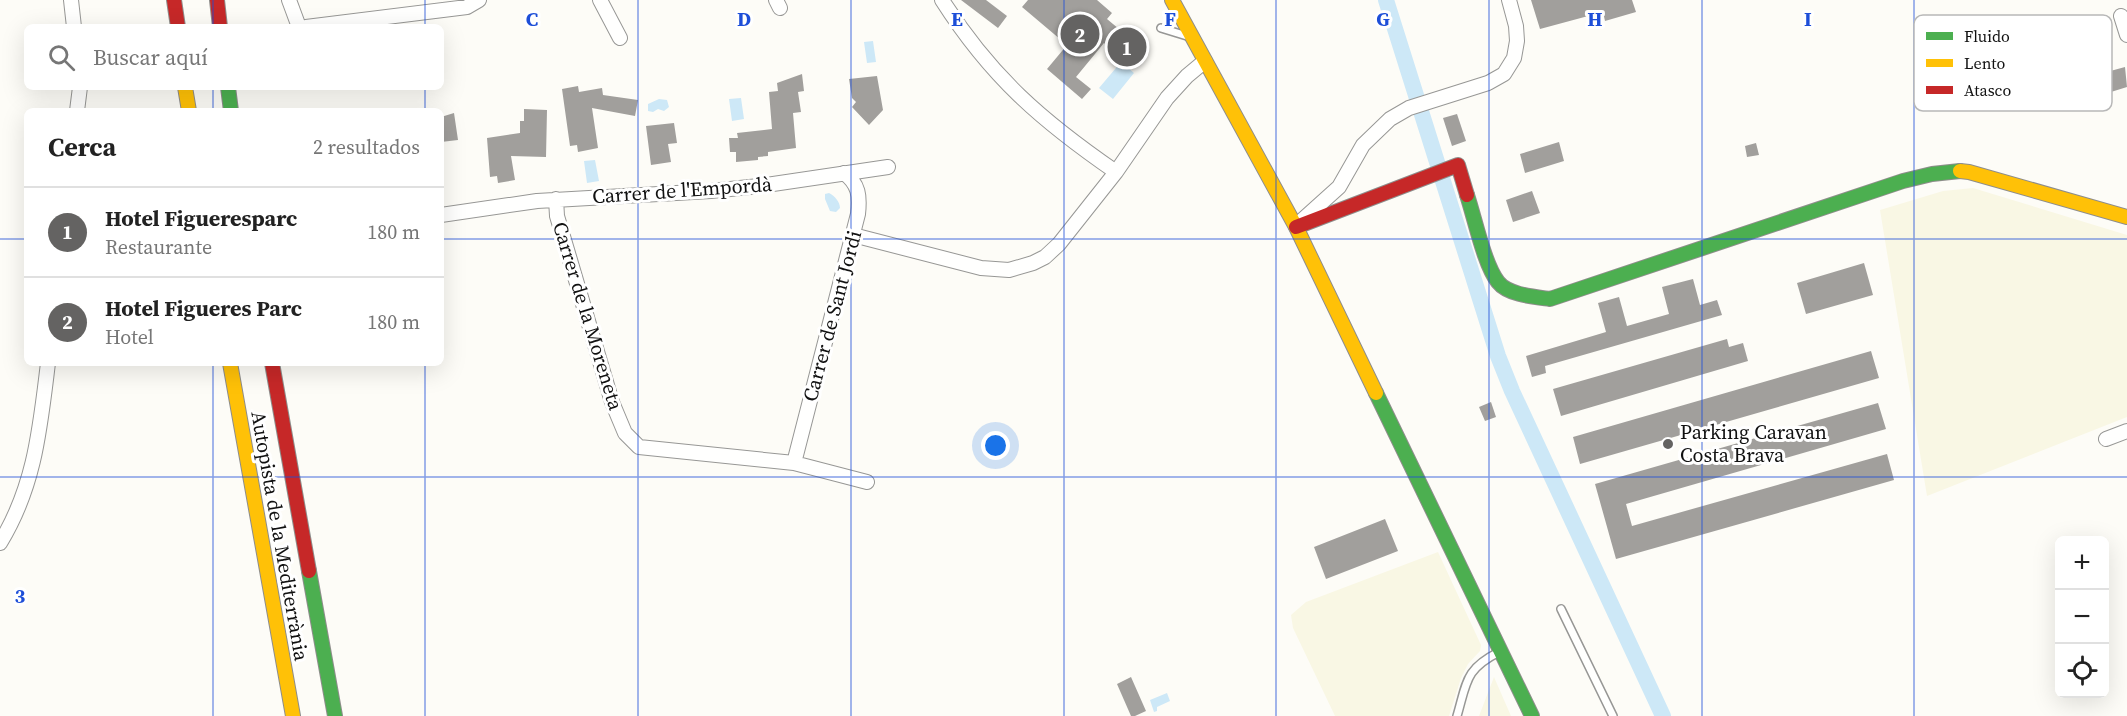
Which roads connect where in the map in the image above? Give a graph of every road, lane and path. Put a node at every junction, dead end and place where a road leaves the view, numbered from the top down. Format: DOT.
graph roads {
  1 [pos="71,0"];
  2 [pos="174,0"];
  3 [pos="217,0"];
  4 [pos="289,0"];
  5 [pos="479,0"];
  6 [pos="600,0"];
  7 [pos="942,0"];
  8 [pos="1172,0"];
  9 [pos="1509,0"];
  10 [pos="2121,16"];
  11 [pos="74,24"];
  12 [pos="178,24"];
  13 [pos="220,24"];
  14 [pos="298,24"];
  15 [pos="330,24"];
  16 [pos="1161,28"];
  17 [pos="2127,35"];
  18 [pos="620,38"];
  19 [pos="1193,38"];
  20 [pos="1205,61"];
  21 [pos="80,90"];
  22 [pos="186,90"];
  23 [pos="228,90"];
  24 [pos="77,108"];
  25 [pos="188,108"];
  26 [pos="231,108"];
  27 [pos="888,167"];
  28 [pos="1116,172"];
  29 [pos="844,173"];
  30 [pos="556,199"];
  31 [pos="444,216"];
  32 [pos="2127,217"];
  33 [pos="1296,226"];
  34 [pos="853,235"];
  35 [pos="48,366"];
  36 [pos="231,366"];
  37 [pos="273,366"];
  38 [pos="2127,431"];
  39 [pos="2106,439"];
  40 [pos="794,463"];
  41 [pos="867,482"];
  42 [pos="0,543"];
  43 [pos="1560,609"];
  44 [pos="1501,651"];
  45 [pos="293,716"];
  46 [pos="334,716"];
  47 [pos="1457,716"];
  48 [pos="1532,716"];
  49 [pos="1613,716"];
  1 -- 11 [label="street"];
  2 -- 12 [label="main road"];
  3 -- 13 [label="main road"];
  4 -- 14 [label="street"];
  5 -- 15 [label="street"];
  6 -- 18 [label="street"];
  7 -- 28 [label="street"];
  8 -- 19 [label="main road"];
  9 -- 33 [label="street"];
  10 -- 17 [label="street"];
  16 -- 19 [label="lane"];
  19 -- 20 [label="main road"];
  20 -- 28 [label="street"];
  20 -- 33 [label="main road"];
  21 -- 24 [label="street"];
  22 -- 25 [label="main road"];
  23 -- 26 [label="main road"];
  27 -- 29 [label="street, Carrer de l'Empordà"];
  28 -- 34 [label="street"];
  29 -- 30 [label="street, Carrer de l'Empordà"];
  29 -- 34 [label="street, Carrer de Sant Jordi"];
  30 -- 31 [label="street, Carrer de l'Empordà"];
  30 -- 40 [label="street, Carrer de la Moreneta"];
  32 -- 33 [label="main road"];
  33 -- 44 [label="main road"];
  34 -- 40 [label="street, Carrer de Sant Jordi"];
  35 -- 42 [label="street"];
  36 -- 45 [label="main road, Autopista de la Mediterrània"];
  37 -- 46 [label="main road, Autopista de la Mediterrània"];
  38 -- 39 [label="street"];
  40 -- 41 [label="street, Carrer de la Moreneta"];
  43 -- 49 [label="lane"];
  44 -- 47 [label="lane"];
  44 -- 48 [label="main road"];
}
